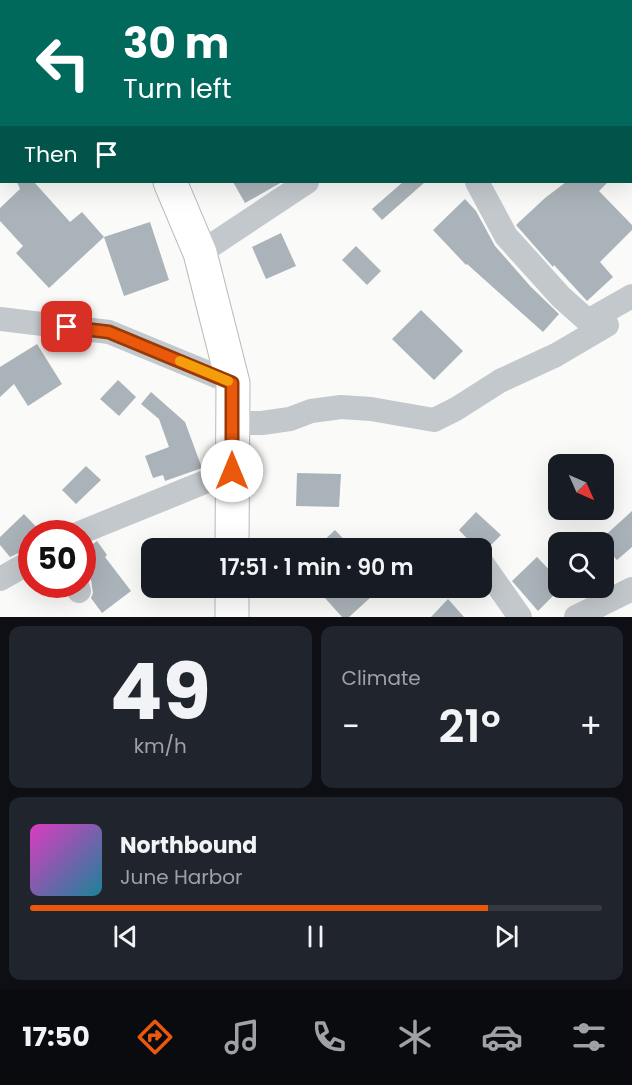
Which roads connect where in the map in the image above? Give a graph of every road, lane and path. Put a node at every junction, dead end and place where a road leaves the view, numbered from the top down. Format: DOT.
graph roads {
  1 [pos="170,183"];
  2 [pos="305,183"];
  3 [pos="478,183"];
  4 [pos="200,253"];
  5 [pos="632,296"];
  6 [pos="1,320"];
  7 [pos="588,321"];
  8 [pos="232,383"];
  9 [pos="233,423"];
  10 [pos="232,471"];
  11 [pos="96,526"];
  12 [pos="232,538"];
  13 [pos="18,569"];
  14 [pos="492,578"];
  15 [pos="0,579"];
  16 [pos="632,590"];
  17 [pos="232,598"];
  18 [pos="232,617"];
  19 [pos="520,617"];
  20 [pos="576,617"];
  1 -- 4 [label="main road"];
  2 -- 4 [label="street"];
  3 -- 7 [label="street"];
  4 -- 8 [label="main road"];
  5 -- 7 [label="street"];
  6 -- 8 [label="street"];
  7 -- 9 [label="street"];
  8 -- 9 [label="main road"];
  9 -- 10 [label="main road"];
  10 -- 11 [label="street"];
  10 -- 12 [label="main road"];
  13 -- 15 [label="street"];
  14 -- 19 [label="street"];
  16 -- 20 [label="street"];
  17 -- 18 [label="main road"];
}
